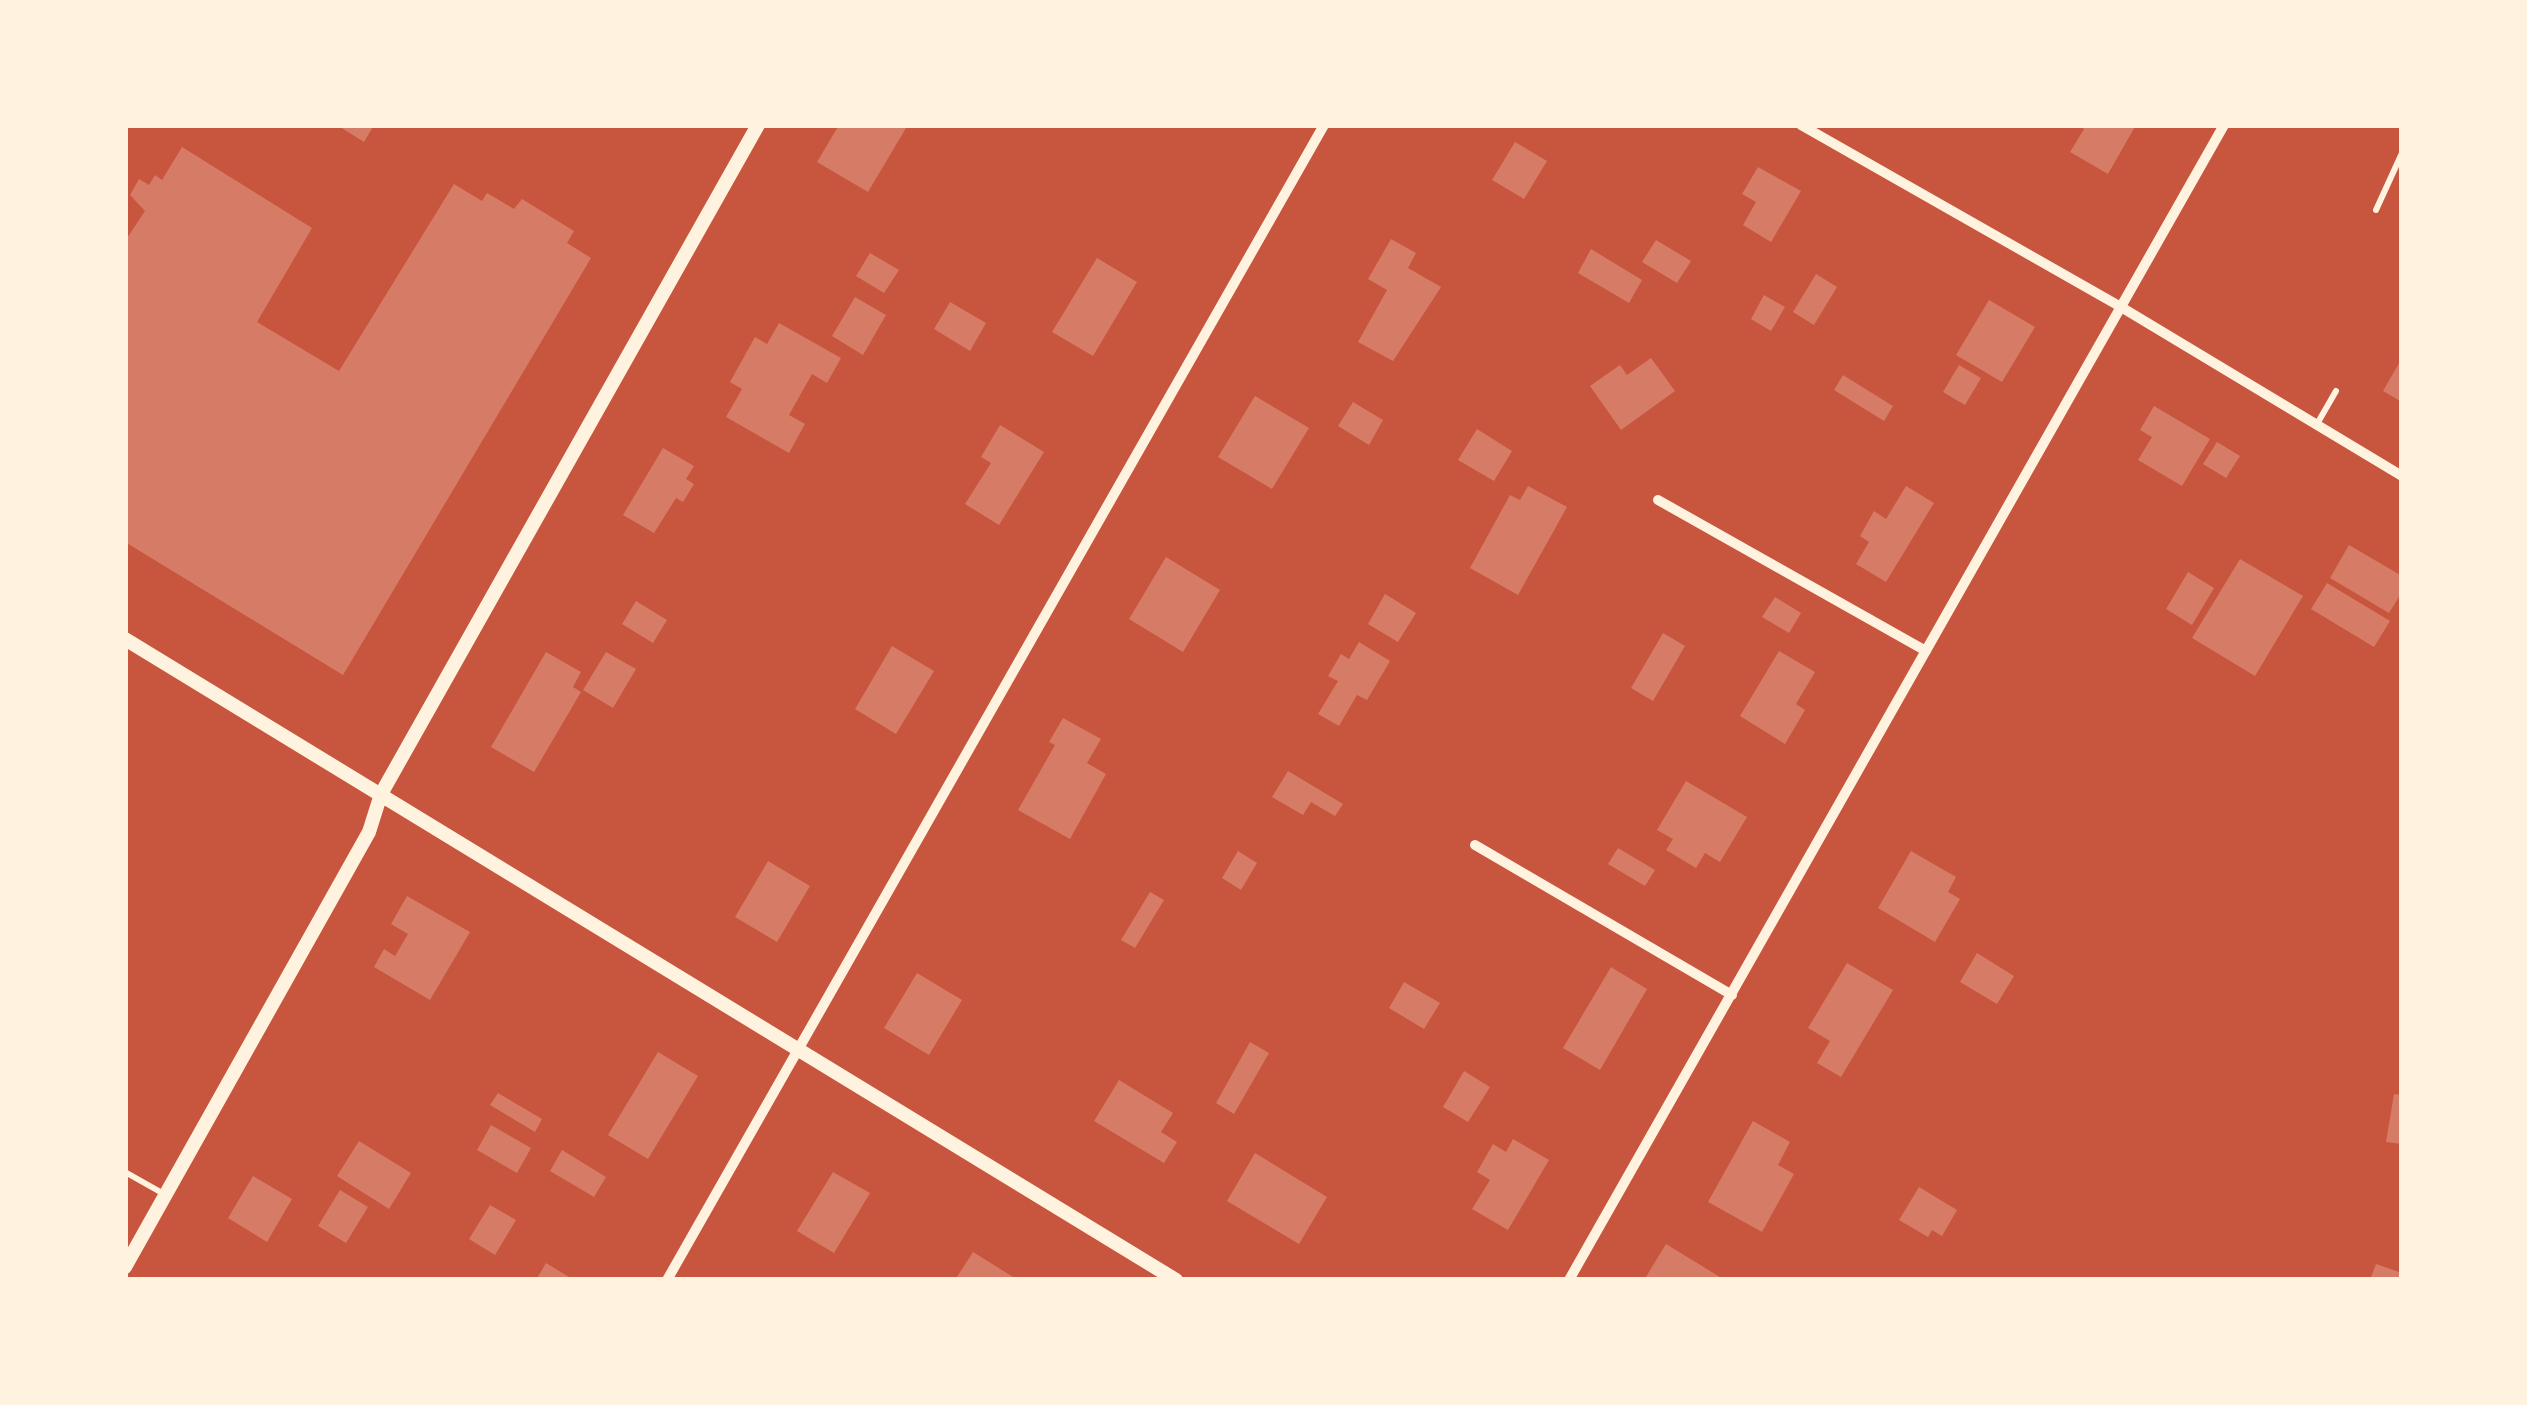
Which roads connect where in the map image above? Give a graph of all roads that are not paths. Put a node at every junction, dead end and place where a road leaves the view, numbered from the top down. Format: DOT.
graph roads {
  1 [pos="758,125"];
  2 [pos="1324,125"];
  3 [pos="1801,125"];
  4 [pos="2224,125"];
  5 [pos="2402,153"];
  6 [pos="2376,210"];
  7 [pos="2121,307"];
  8 [pos="2336,391"];
  9 [pos="2317,424"];
  10 [pos="2402,476"];
  11 [pos="1658,500"];
  12 [pos="125,639"];
  13 [pos="1926,651"];
  14 [pos="381,794"];
  15 [pos="1475,845"];
  16 [pos="1732,995"];
  17 [pos="798,1046"];
  18 [pos="125,1172"];
  19 [pos="165,1195"];
  20 [pos="125,1266"];
  21 [pos="668,1280"];
  22 [pos="1176,1280"];
  23 [pos="1569,1280"];
  1 -- 14 [label="street"];
  2 -- 17 [label="street"];
  3 -- 7 [label="street"];
  4 -- 7 [label="street"];
  5 -- 6 [label="lane"];
  7 -- 9 [label="street"];
  7 -- 13 [label="street"];
  8 -- 9 [label="lane"];
  9 -- 10 [label="street"];
  11 -- 13 [label="street"];
  12 -- 14 [label="street"];
  13 -- 16 [label="street"];
  14 -- 17 [label="street"];
  14 -- 19 [label="street"];
  15 -- 16 [label="street"];
  16 -- 23 [label="street"];
  17 -- 21 [label="street"];
  17 -- 22 [label="street"];
  18 -- 19 [label="lane"];
  19 -- 20 [label="street"];
}
